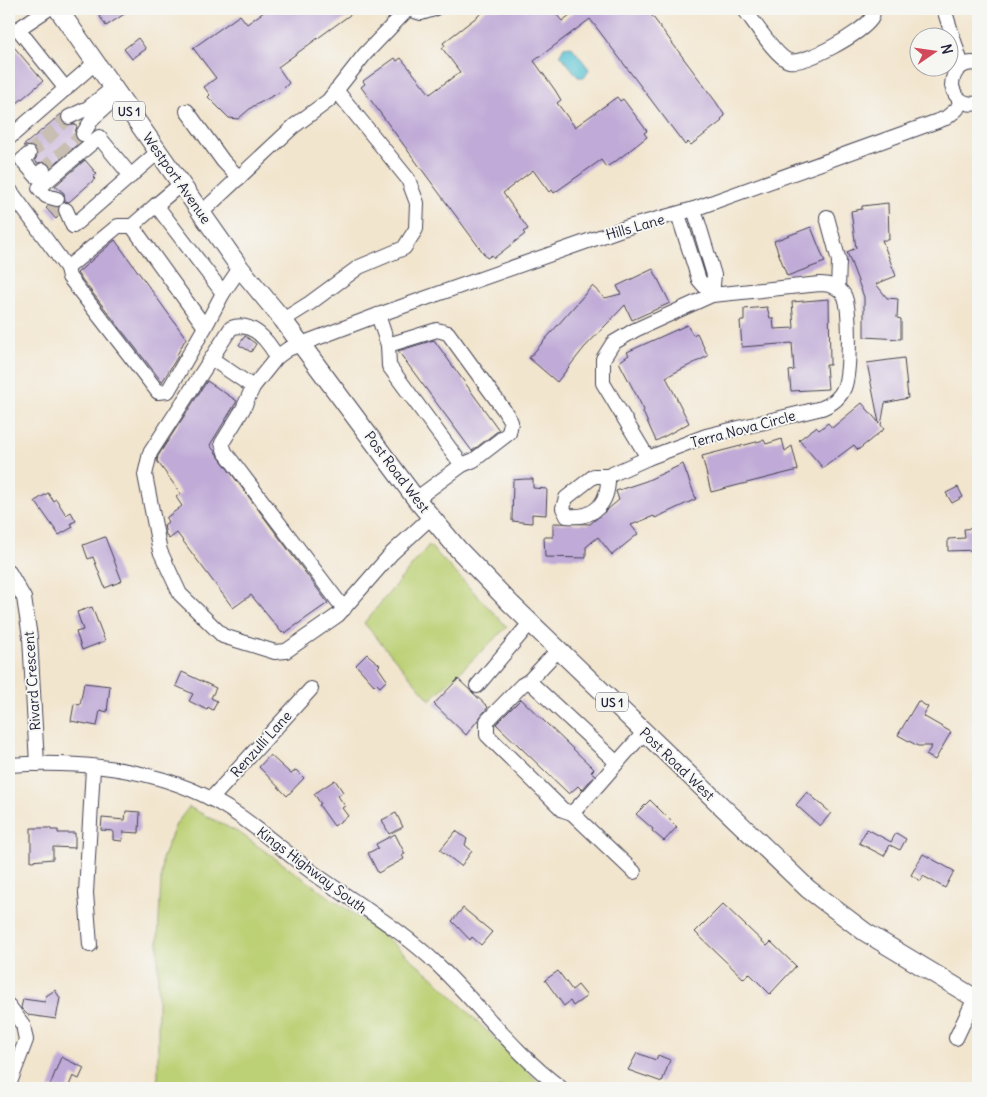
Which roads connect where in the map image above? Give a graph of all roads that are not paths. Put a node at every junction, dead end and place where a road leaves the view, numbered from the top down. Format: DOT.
graph roads {
  1 [pos="48,9"];
  2 [pos="58,9"];
  3 [pos="408,9"];
  4 [pos="434,9"];
  5 [pos="744,9"];
  6 [pos="873,9"];
  7 [pos="944,9"];
  8 [pos="95,63"];
  9 [pos="978,64"];
  10 [pos="962,66"];
  11 [pos="66,89"];
  12 [pos="336,90"];
  13 [pos="116,92"];
  14 [pos="961,101"];
  15 [pos="978,103"];
  16 [pos="187,110"];
  17 [pos="69,118"];
  18 [pos="83,134"];
  19 [pos="9,138"];
  20 [pos="158,152"];
  21 [pos="29,154"];
  22 [pos="43,170"];
  23 [pos="131,176"];
  24 [pos="239,178"];
  25 [pos="181,184"];
  26 [pos="9,189"];
  27 [pos="51,201"];
  28 [pos="156,205"];
  29 [pos="694,209"];
  30 [pos="202,213"];
  31 [pos="62,214"];
  32 [pos="678,214"];
  33 [pos="827,217"];
  34 [pos="132,226"];
  35 [pos="67,268"];
  36 [pos="240,268"];
  37 [pos="838,289"];
  38 [pos="224,293"];
  39 [pos="712,295"];
  40 [pos="378,315"];
  41 [pos="283,320"];
  42 [pos="205,327"];
  43 [pos="301,344"];
  44 [pos="388,345"];
  45 [pos="212,359"];
  46 [pos="273,362"];
  47 [pos="253,387"];
  48 [pos="648,458"];
  49 [pos="462,465"];
  50 [pos="608,476"];
  51 [pos="416,499"];
  52 [pos="431,517"];
  53 [pos="9,572"];
  54 [pos="344,608"];
  55 [pos="530,623"];
  56 [pos="558,650"];
  57 [pos="529,681"];
  58 [pos="477,686"];
  59 [pos="310,689"];
  60 [pos="644,733"];
  61 [pos="616,762"];
  62 [pos="37,764"];
  63 [pos="9,765"];
  64 [pos="93,768"];
  65 [pos="211,798"];
  66 [pos="572,813"];
  67 [pos="634,872"];
  68 [pos="90,945"];
  69 [pos="977,995"];
  70 [pos="9,1006"];
  71 [pos="956,1038"];
  72 [pos="9,1085"];
  73 [pos="561,1088"];
  1 -- 11 [label="street"];
  2 -- 8 [label="main road, Westport Avenue / US 1"];
  3 -- 4 [label="street"];
  3 -- 12 [label="street"];
  5 -- 6 [label="street"];
  7 -- 10 [label="street"];
  8 -- 11 [label="street"];
  8 -- 13 [label="main road, Westport Avenue / US 1"];
  9 -- 10 [label="street"];
  10 -- 14 [label="street"];
  11 -- 19 [label="street"];
  12 -- 24 [label="street"];
  12 -- 41 [label="street"];
  13 -- 17 [label="street"];
  13 -- 18 [label="street"];
  13 -- 20 [label="main road, Westport Avenue / US 1"];
  14 -- 15 [label="street"];
  14 -- 29 [label="street, Hills Lane"];
  16 -- 24 [label="street"];
  20 -- 23 [label="street"];
  20 -- 25 [label="main road, Westport Avenue / US 1"];
  21 -- 22 [label="street"];
  23 -- 27 [label="street"];
  23 -- 31 [label="street"];
  24 -- 30 [label="street"];
  25 -- 28 [label="street"];
  25 -- 30 [label="main road, Westport Avenue / US 1"];
  26 -- 35 [label="street"];
  28 -- 34 [label="street"];
  28 -- 38 [label="street"];
  29 -- 32 [label="street, Hills Lane"];
  29 -- 39 [label="street"];
  30 -- 36 [label="main road, Westport Avenue / US 1"];
  32 -- 39 [label="street"];
  32 -- 40 [label="street, Hills Lane"];
  33 -- 37 [label="street"];
  34 -- 35 [label="street"];
  34 -- 42 [label="street"];
  35 -- 42 [label="street"];
  36 -- 38 [label="street"];
  36 -- 41 [label="main road, Westport Avenue / US 1"];
  37 -- 39 [label="street"];
  37 -- 48 [label="street, Terra Nova Circle"];
  38 -- 42 [label="street"];
  39 -- 48 [label="street"];
  40 -- 43 [label="street, Hills Lane"];
  40 -- 44 [label="street"];
  41 -- 43 [label="main road, Westport Avenue / US 1"];
  43 -- 46 [label="street, Hills Lane"];
  43 -- 51 [label="main road, Post Road West / US 1"];
  44 -- 49 [label="street"];
  44 -- 49 [label="street"];
  45 -- 46 [label="street"];
  45 -- 47 [label="street"];
  45 -- 54 [label="street"];
  46 -- 47 [label="street"];
  47 -- 54 [label="street"];
  48 -- 50 [label="street, Terra Nova Circle"];
  49 -- 51 [label="street"];
  51 -- 52 [label="main road, Post Road West / US 1"];
  52 -- 54 [label="street"];
  52 -- 55 [label="main road, Post Road West / US 1"];
  53 -- 62 [label="street, Rivard Crescent"];
  55 -- 56 [label="main road, Post Road West / US 1"];
  55 -- 58 [label="street"];
  56 -- 57 [label="street"];
  56 -- 60 [label="main road, Post Road West / US 1"];
  57 -- 61 [label="street"];
  57 -- 66 [label="street"];
  59 -- 65 [label="street, Renzulli Lane"];
  60 -- 61 [label="street"];
  60 -- 69 [label="main road, Post Road West / US 1"];
  61 -- 66 [label="street"];
  62 -- 63 [label="street, Kings Highway South"];
  62 -- 64 [label="street, Kings Highway South"];
  64 -- 65 [label="street, Kings Highway South"];
  64 -- 68 [label="street"];
  65 -- 73 [label="street, Kings Highway South"];
  66 -- 67 [label="street"];
  69 -- 71 [label="street"];
  70 -- 72 [label="street"];
}
